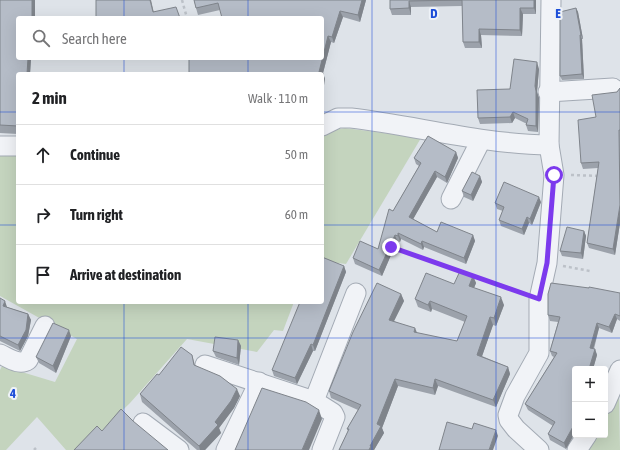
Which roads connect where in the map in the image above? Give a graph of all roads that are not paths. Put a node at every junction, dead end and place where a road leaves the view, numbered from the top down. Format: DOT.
graph roads {
  1 [pos="551,0"];
  2 [pos="613,88"];
  3 [pos="548,92"];
  4 [pos="324,125"];
  5 [pos="481,140"];
  6 [pos="549,145"];
  7 [pos="0,146"];
  8 [pos="16,146"];
  9 [pos="451,199"];
  10 [pos="356,293"];
  11 [pos="45,326"];
  12 [pos="0,354"];
  13 [pos="205,365"];
  14 [pos="620,370"];
  15 [pos="259,382"];
  16 [pos="314,401"];
  17 [pos="606,402"];
  18 [pos="143,423"];
  19 [pos="585,438"];
  20 [pos="179,450"];
  21 [pos="226,450"];
  22 [pos="322,450"];
  23 [pos="539,450"];
  24 [pos="577,450"];
  1 -- 3 [label="street"];
  2 -- 3 [label="street"];
  3 -- 6 [label="street"];
  4 -- 5 [label="street"];
  5 -- 6 [label="street"];
  5 -- 9 [label="street"];
  6 -- 23 [label="street"];
  7 -- 8 [label="street"];
  10 -- 16 [label="street"];
  11 -- 12 [label="street"];
  13 -- 15 [label="street"];
  14 -- 17 [label="street"];
  15 -- 16 [label="street"];
  15 -- 21 [label="street"];
  16 -- 22 [label="street"];
  18 -- 20 [label="street"];
  19 -- 24 [label="street"];
}
